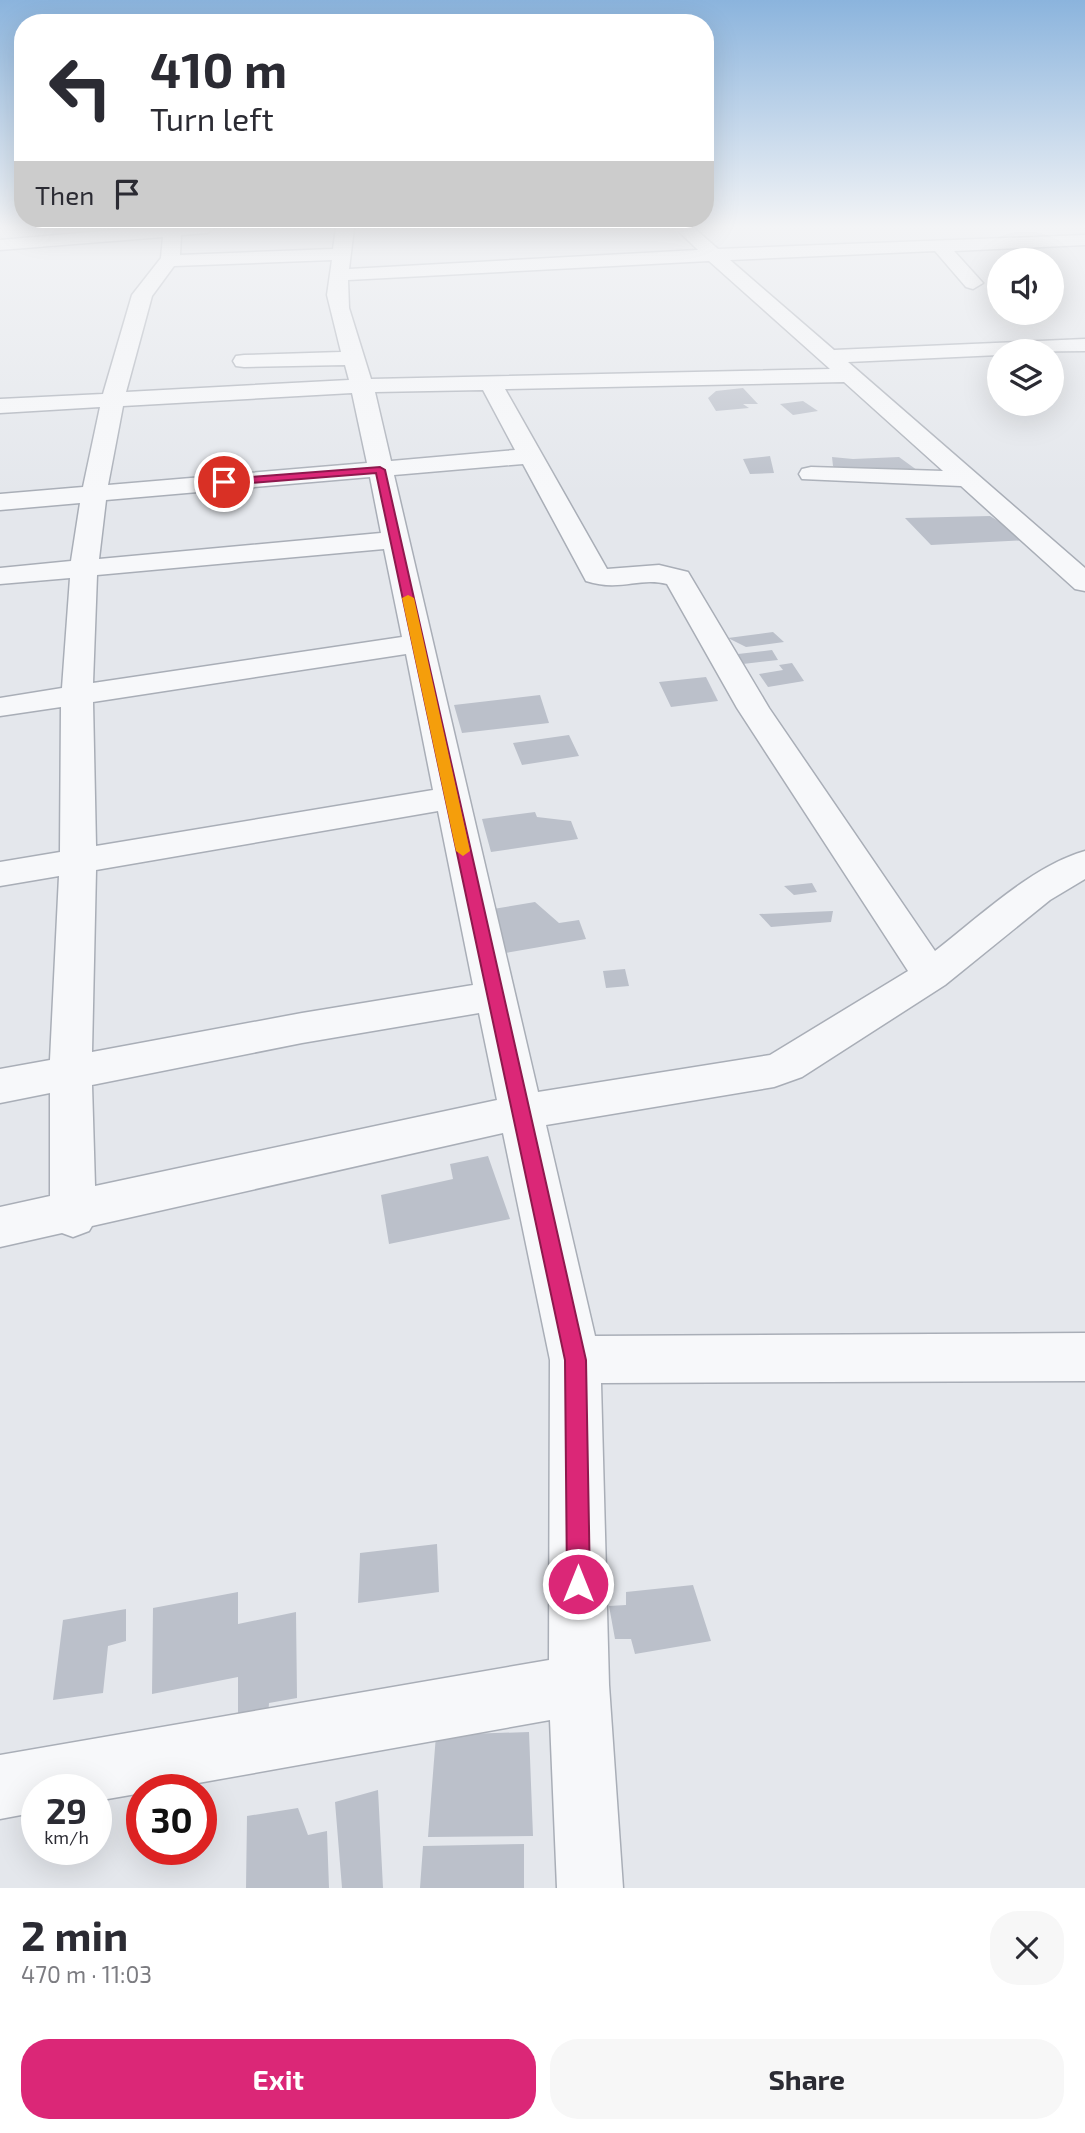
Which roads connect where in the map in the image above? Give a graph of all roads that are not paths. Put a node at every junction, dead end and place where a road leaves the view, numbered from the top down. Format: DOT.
graph roads {
  1 [pos="136,316"];
  2 [pos="342,316"];
  3 [pos="782,316"];
  4 [pos="1085,345"];
  5 [pos="829,357"];
  6 [pos="354,358"];
  7 [pos="244,361"];
  8 [pos="848,375"];
  9 [pos="491,384"];
  10 [pos="362,386"];
  11 [pos="113,399"];
  12 [pos="0,405"];
  13 [pos="530,456"];
  14 [pos="380,470"];
  15 [pos="811,474"];
  16 [pos="967,479"];
  17 [pos="94,493"];
  18 [pos="0,502"];
  19 [pos="396,540"];
  20 [pos="84,567"];
  21 [pos="0,576"];
  22 [pos="1085,583"];
  23 [pos="418,643"];
  24 [pos="77,694"];
  25 [pos="0,707"];
  26 [pos="452,798"];
  27 [pos="78,860"];
  28 [pos="1085,863"];
  29 [pos="0,874"];
  30 [pos="931,975"];
  31 [pos="494,996"];
  32 [pos="71,1072"];
  33 [pos="0,1086"];
  34 [pos="521,1112"];
  35 [pos="73,1214"];
  36 [pos="0,1227"];
  37 [pos="1085,1357"];
  38 [pos="575,1360"];
  39 [pos="579,1685"];
  40 [pos="0,1787"];
  41 [pos="590,1888"];
  1 -- 11 [label="street"];
  2 -- 6 [label="street"];
  3 -- 5 [label="street"];
  4 -- 5 [label="street"];
  5 -- 8 [label="street"];
  6 -- 7 [label="street"];
  6 -- 10 [label="street"];
  8 -- 9 [label="street"];
  8 -- 16 [label="street"];
  9 -- 10 [label="street"];
  9 -- 13 [label="street"];
  10 -- 11 [label="street"];
  10 -- 14 [label="street"];
  11 -- 12 [label="street"];
  11 -- 17 [label="street"];
  13 -- 14 [label="street"];
  13 -- 30 [label="street"];
  14 -- 17 [label="street"];
  14 -- 19 [label="street"];
  15 -- 16 [label="street"];
  16 -- 22 [label="street"];
  17 -- 18 [label="street"];
  17 -- 20 [label="street"];
  19 -- 20 [label="street"];
  19 -- 23 [label="street"];
  20 -- 21 [label="street"];
  20 -- 24 [label="street"];
  23 -- 24 [label="street"];
  23 -- 26 [label="street"];
  24 -- 25 [label="street"];
  24 -- 27 [label="street"];
  26 -- 27 [label="street"];
  26 -- 31 [label="street"];
  27 -- 29 [label="street"];
  27 -- 32 [label="street"];
  28 -- 30 [label="street"];
  30 -- 34 [label="street"];
  31 -- 32 [label="street"];
  31 -- 34 [label="street"];
  32 -- 33 [label="street"];
  32 -- 35 [label="street"];
  34 -- 35 [label="street"];
  34 -- 38 [label="street"];
  35 -- 36 [label="street"];
  37 -- 38 [label="street"];
  38 -- 39 [label="street"];
  39 -- 40 [label="street"];
  39 -- 41 [label="street"];
}
